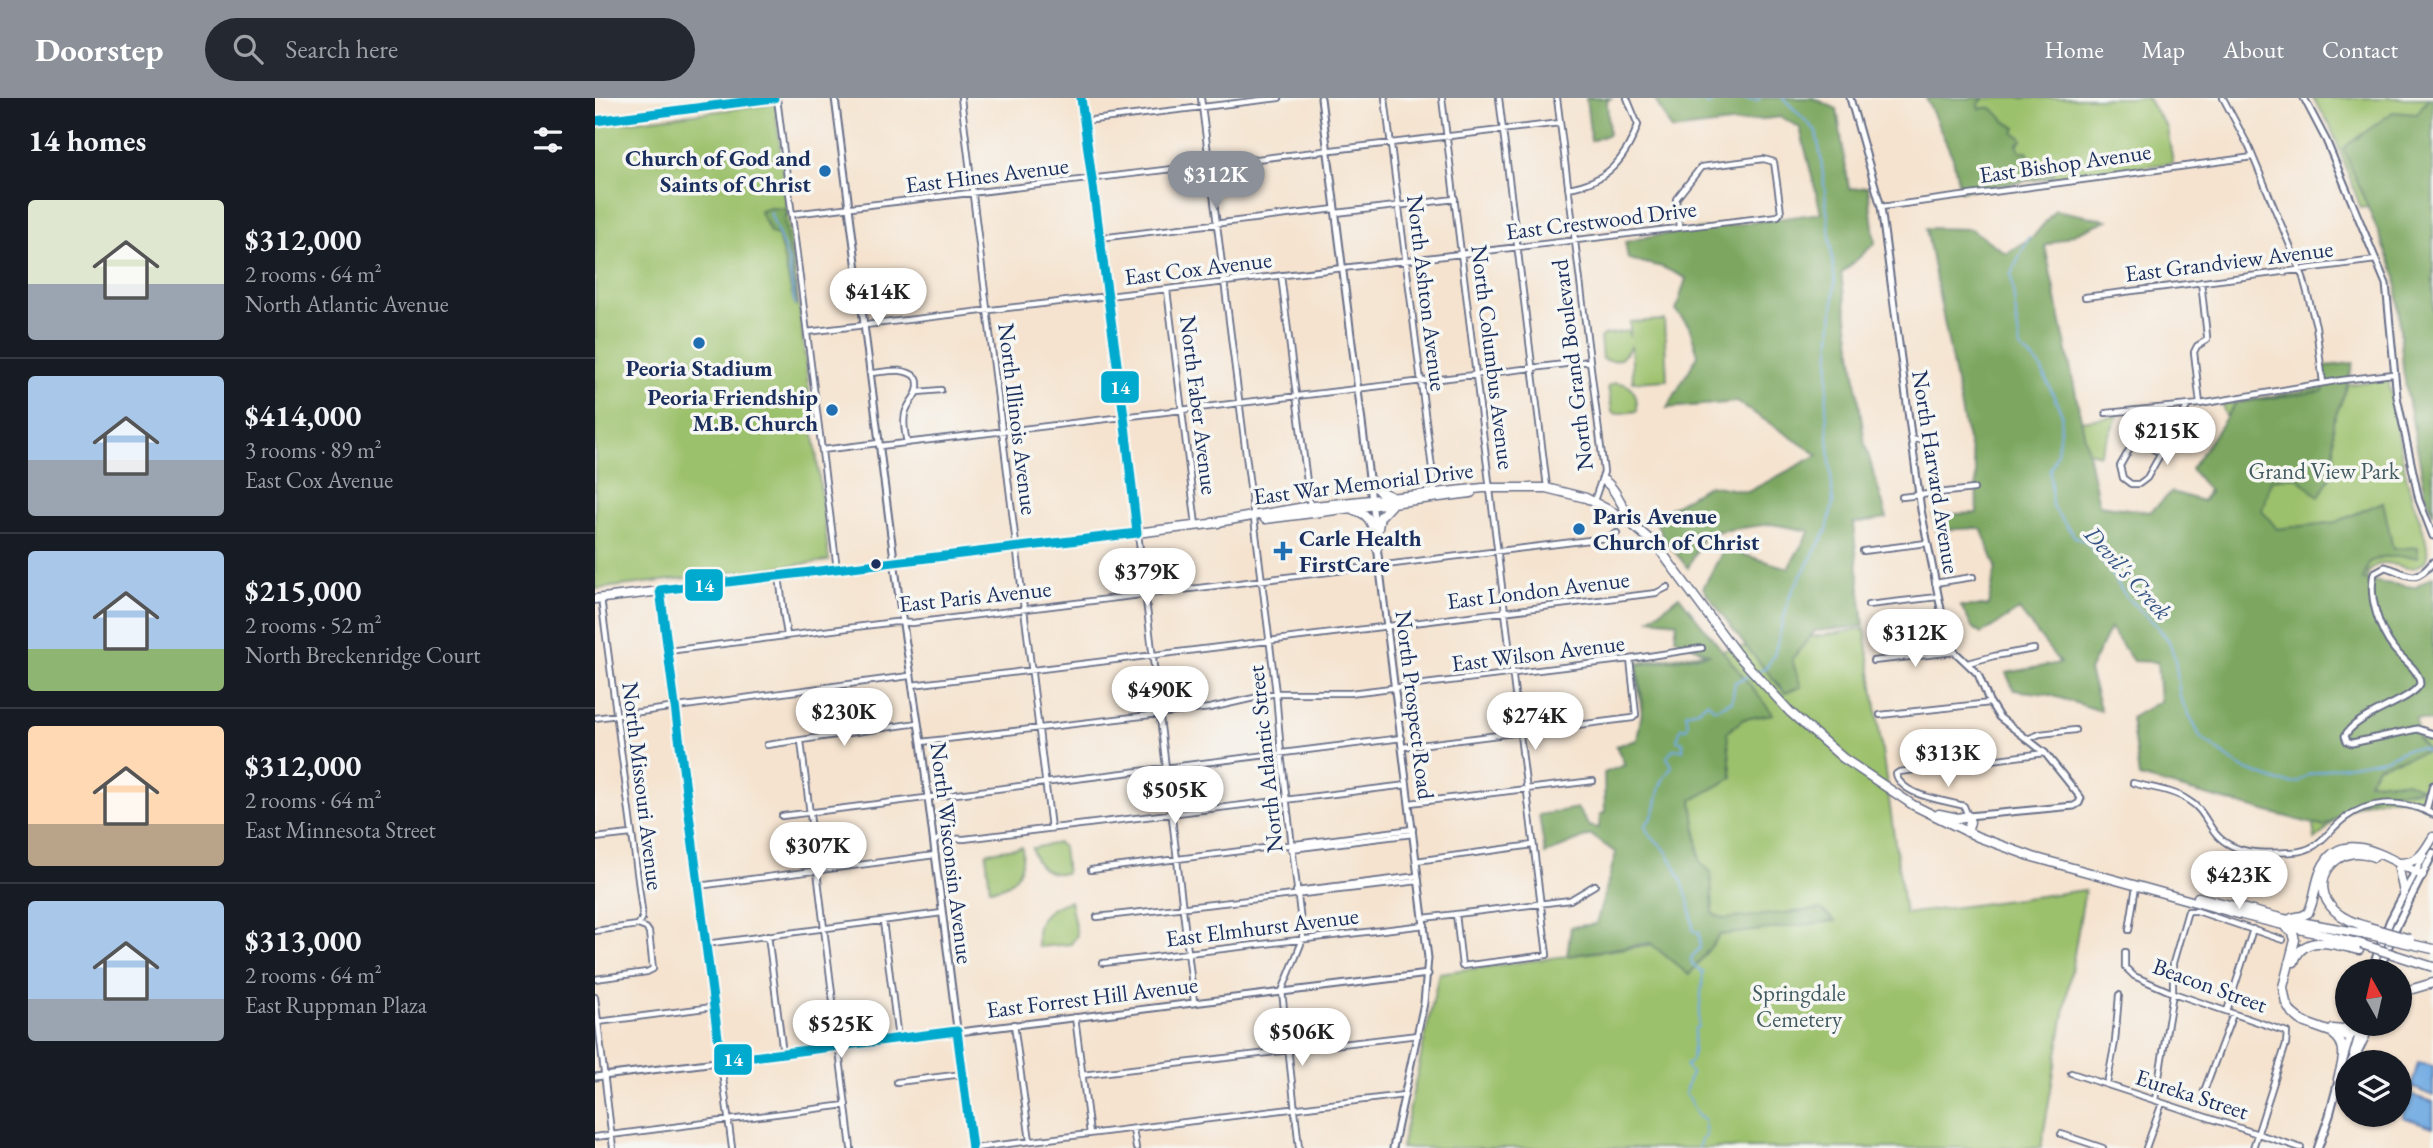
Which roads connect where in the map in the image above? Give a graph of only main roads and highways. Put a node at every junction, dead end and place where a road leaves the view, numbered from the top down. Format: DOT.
graph roads {
  1 [pos="1369,480"];
  2 [pos="1603,480"];
  3 [pos="1490,489"];
  4 [pos="1392,496"];
  5 [pos="1402,502"];
  6 [pos="1372,503"];
  7 [pos="1319,512"];
  8 [pos="1254,518"];
  9 [pos="1640,529"];
  10 [pos="598,598"];
  11 [pos="1911,803"];
  12 [pos="1967,832"];
  13 [pos="2433,837"];
  14 [pos="2433,853"];
  15 [pos="2389,859"];
  16 [pos="2399,869"];
  17 [pos="2417,876"];
  18 [pos="2404,893"];
  19 [pos="2260,916"];
  20 [pos="2367,931"];
  21 [pos="2360,947"];
  22 [pos="2433,948"];
  23 [pos="2376,959"];
  24 [pos="2383,959"];
  25 [pos="2433,967"];
  26 [pos="2433,983"];
  27 [pos="2412,989"];
  28 [pos="2309,1024"];
  29 [pos="2335,1029"];
  30 [pos="2335,1033"];
  31 [pos="2342,1050"];
  32 [pos="2335,1101"];
  33 [pos="2318,1148"];
  1 -- 4 [label="highway"];
  2 -- 9 [label="highway"];
  3 -- 4 [label="highway, East War Memorial Drive"];
  3 -- 5 [label="highway, East War Memorial Drive"];
  3 -- 9 [label="highway, East War Memorial Drive"];
  4 -- 6 [label="highway, East War Memorial Drive"];
  5 -- 6 [label="highway, East War Memorial Drive"];
  5 -- 7 [label="highway"];
  6 -- 7 [label="highway, East War Memorial Drive"];
  6 -- 8 [label="highway, East War Memorial Drive"];
  7 -- 8 [label="highway, East War Memorial Drive"];
  8 -- 10 [label="highway, East War Memorial Drive"];
  9 -- 11 [label="highway, East War Memorial Drive"];
  11 -- 12 [label="highway, East War Memorial Drive"];
  11 -- 12 [label="highway"];
  12 -- 19 [label="highway, East War Memorial Drive"];
  13 -- 15 [label="highway"];
  13 -- 17 [label="main road"];
  14 -- 17 [label="main road"];
  15 -- 17 [label="highway"];
  15 -- 19 [label="highway"];
  16 -- 17 [label="highway"];
  16 -- 18 [label="highway"];
  16 -- 20 [label="highway"];
  17 -- 18 [label="main road"];
  17 -- 24 [label="main road"];
  18 -- 23 [label="main road"];
  19 -- 20 [label="highway, East War Memorial Drive"];
  19 -- 21 [label="highway, East War Memorial Drive"];
  19 -- 28 [label="highway"];
  20 -- 22 [label="highway, bridge"];
  21 -- 25 [label="highway, bridge"];
  21 -- 29 [label="highway"];
  26 -- 27 [label="highway"];
  28 -- 30 [label="highway"];
  28 -- 31 [label="highway"];
  32 -- 33 [label="main road"];
}
